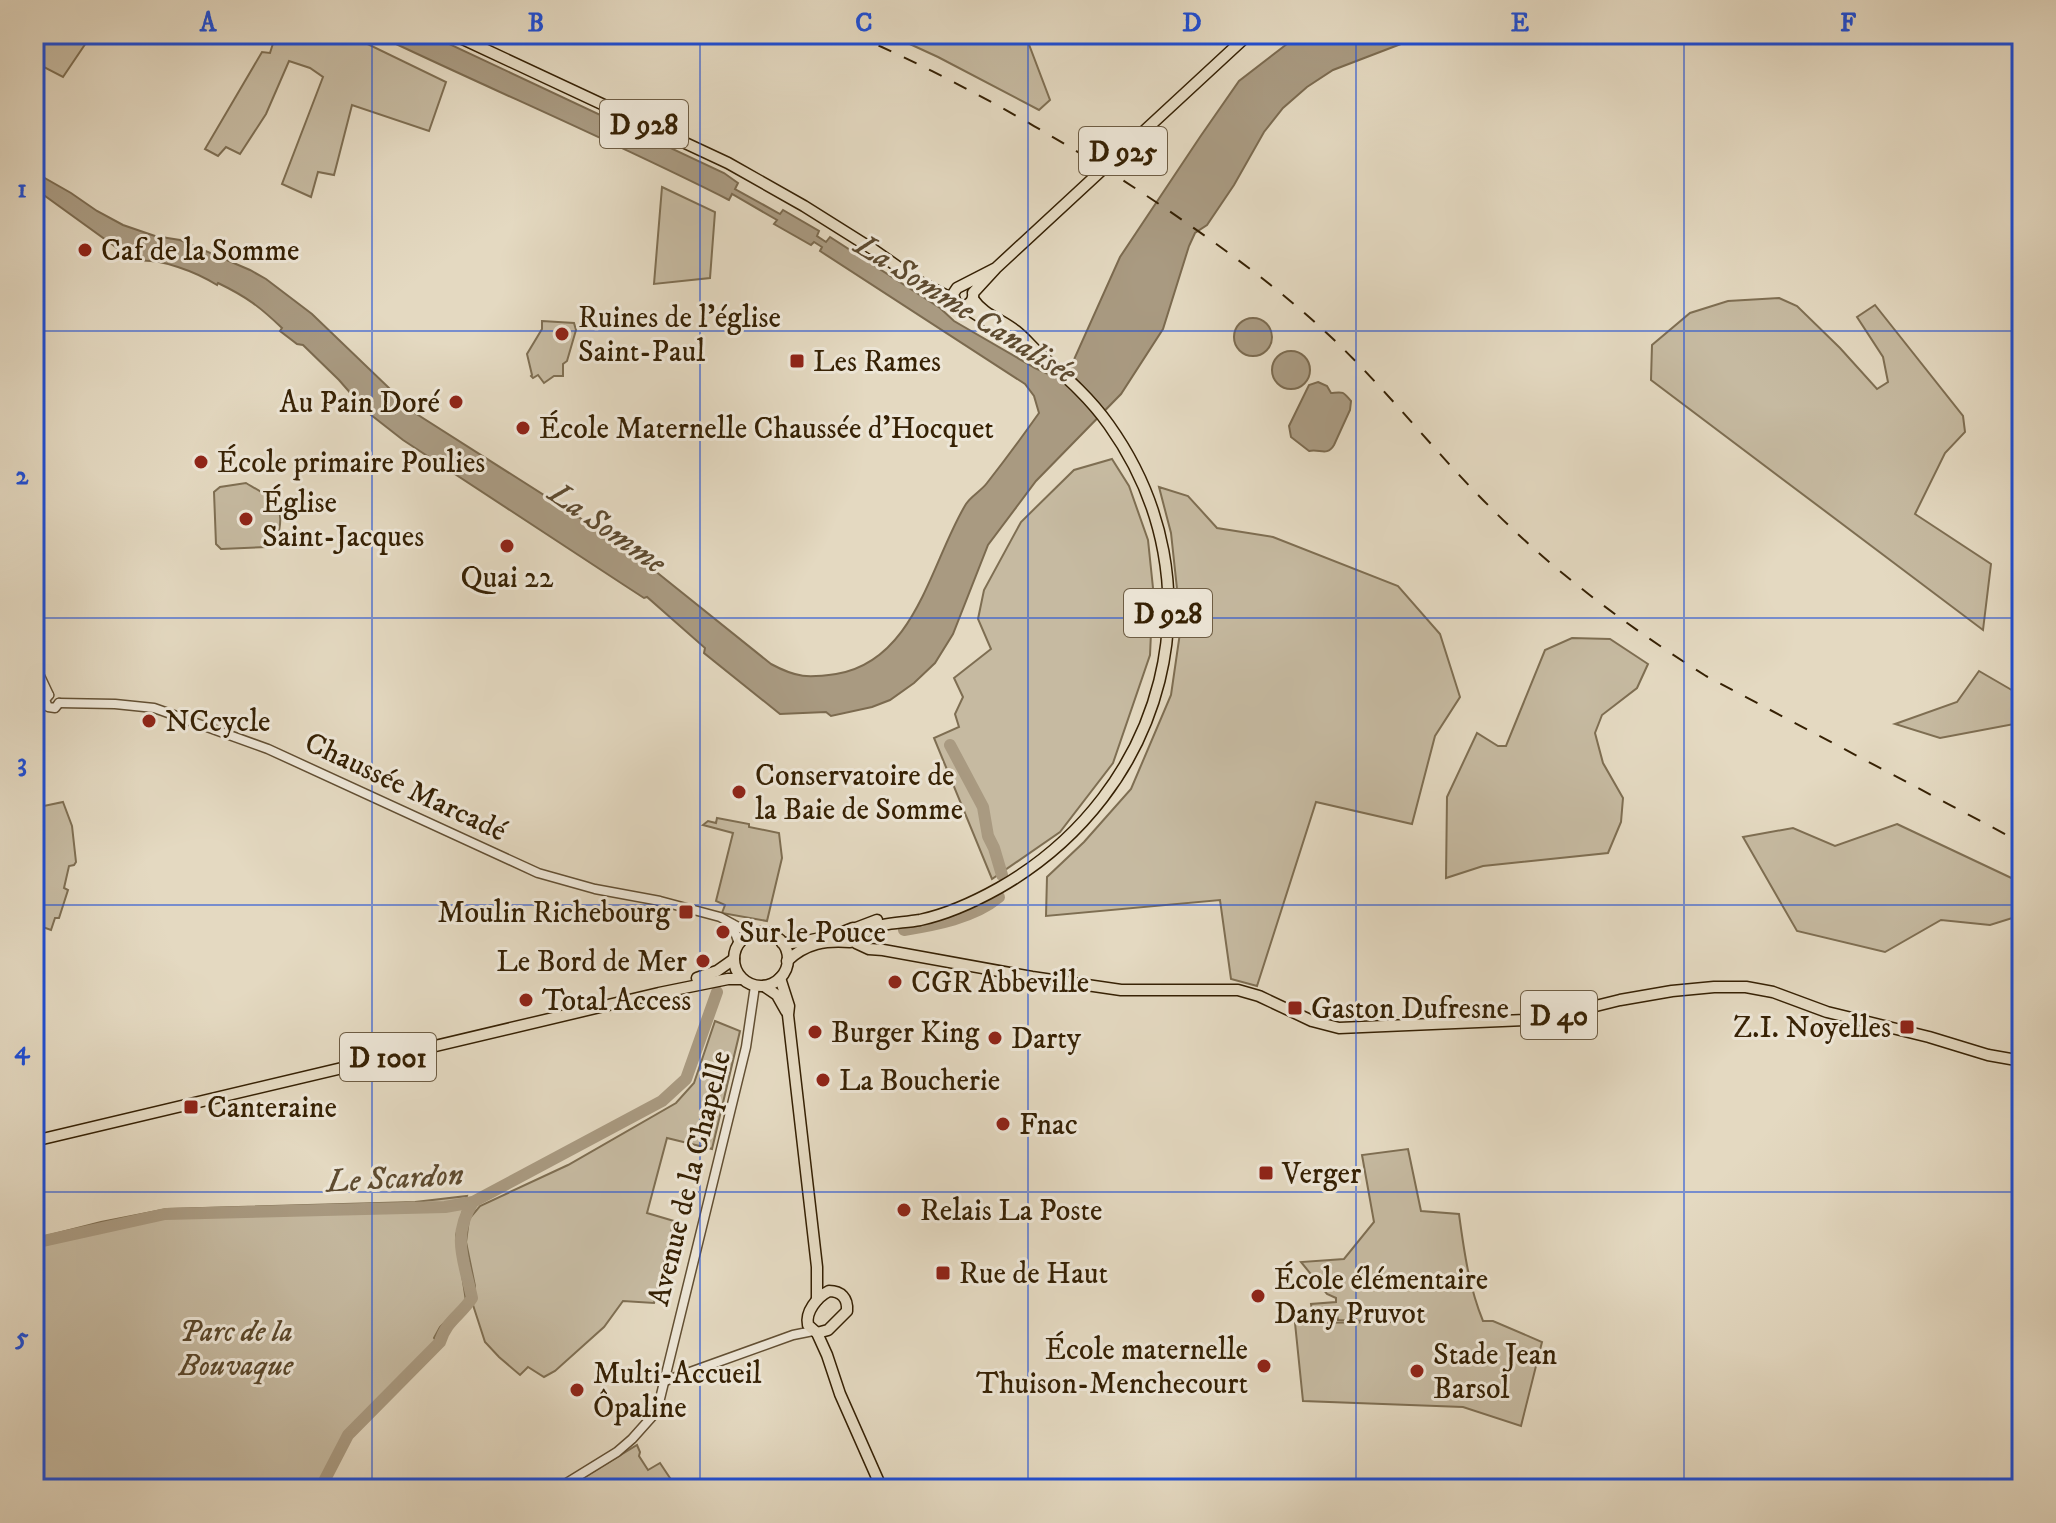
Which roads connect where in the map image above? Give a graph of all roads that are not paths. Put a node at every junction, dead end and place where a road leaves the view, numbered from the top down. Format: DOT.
graph roads {
  1 [pos="452,34"];
  2 [pos="1249,34"];
  3 [pos="996,268"];
  4 [pos="957,292"];
  5 [pos="973,296"];
  6 [pos="963,306"];
  7 [pos="1043,356"];
  8 [pos="34,663"];
  9 [pos="732,924"];
  10 [pos="751,934"];
  11 [pos="856,936"];
  12 [pos="782,943"];
  13 [pos="739,944"];
  14 [pos="734,959"];
  15 [pos="787,961"];
  16 [pos="780,978"];
  17 [pos="742,979"];
  18 [pos="760,986"];
  19 [pos="788,1015"];
  20 [pos="2022,1061"];
  21 [pos="34,1134"];
  22 [pos="34,1141"];
  23 [pos="817,1267"];
  24 [pos="831,1290"];
  25 [pos="817,1300"];
  26 [pos="807,1319"];
  27 [pos="819,1331"];
  28 [pos="793,1335"];
  29 [pos="665,1381"];
  30 [pos="557,1489"];
  31 [pos="882,1489"];
  1 -- 4 [label="main road, D 928"];
  2 -- 3 [label="main road, D 925"];
  3 -- 4 [label="main road, D 925"];
  3 -- 5 [label="main road, D 925"];
  4 -- 5 [label="main road"];
  4 -- 6 [label="main road"];
  5 -- 6 [label="main road"];
  5 -- 7 [label="main road, D 928"];
  6 -- 7 [label="main road, D 928"];
  7 -- 11 [label="main road, D 928"];
  8 -- 9 [label="street, Chaussée Marcadé"];
  9 -- 10 [label="street, Chaussée Marcadé"];
  9 -- 13 [label="street"];
  10 -- 12 [label="main road"];
  10 -- 13 [label="main road"];
  11 -- 12 [label="main road, D 928"];
  11 -- 15 [label="main road, D 928"];
  11 -- 20 [label="main road, D 40"];
  12 -- 15 [label="main road"];
  13 -- 14 [label="main road"];
  14 -- 17 [label="main road"];
  14 -- 21 [label="main road, D 1001"];
  15 -- 16 [label="main road"];
  16 -- 18 [label="main road"];
  16 -- 19 [label="main road"];
  17 -- 18 [label="main road"];
  17 -- 22 [label="main road, D 1001"];
  18 -- 19 [label="main road"];
  18 -- 29 [label="street, Avenue de la Chapelle"];
  19 -- 23 [label="main road"];
  23 -- 24 [label="main road"];
  23 -- 25 [label="main road"];
  24 -- 25 [label="main road"];
  24 -- 27 [label="main road"];
  25 -- 26 [label="main road"];
  26 -- 27 [label="main road"];
  26 -- 28 [label="street"];
  27 -- 28 [label="street"];
  27 -- 31 [label="main road"];
  28 -- 29 [label="street"];
  29 -- 30 [label="street, Avenue de la Chapelle"];
}
